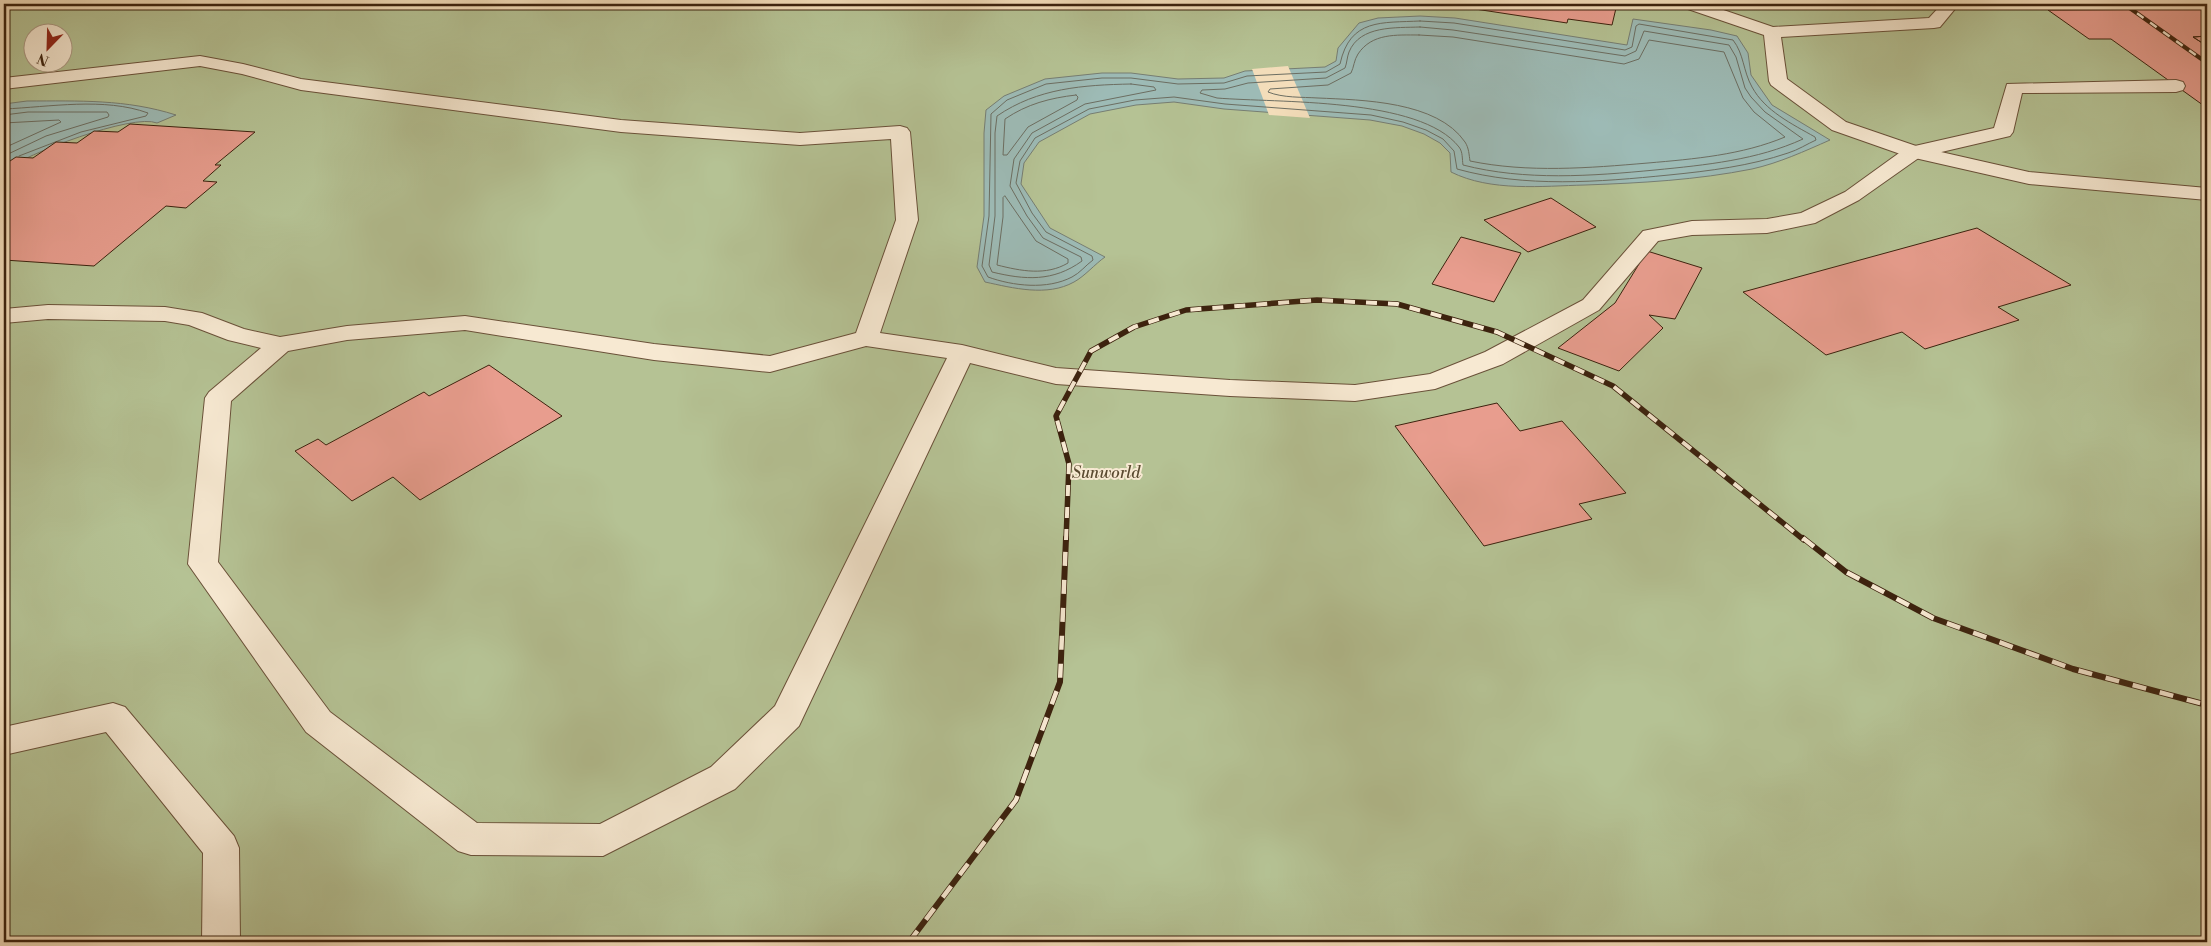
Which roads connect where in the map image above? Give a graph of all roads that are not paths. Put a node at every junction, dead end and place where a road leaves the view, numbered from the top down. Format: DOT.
graph roads {
  1 [pos="1691,4"];
  2 [pos="1951,4"];
  3 [pos="1772,32"];
  4 [pos="4,84"];
  5 [pos="2176,86"];
  6 [pos="1913,152"];
  7 [pos="2207,194"];
  8 [pos="4,316"];
  9 [pos="866,338"];
  10 [pos="280,345"];
  11 [pos="962,353"];
  12 [pos="4,741"];
  13 [pos="220,942"];
  1 -- 3 [label="street"];
  2 -- 3 [label="street"];
  3 -- 6 [label="street"];
  4 -- 9 [label="street"];
  5 -- 6 [label="street"];
  6 -- 7 [label="street"];
  6 -- 11 [label="street"];
  8 -- 10 [label="street"];
  9 -- 10 [label="street"];
  9 -- 11 [label="street"];
  10 -- 11 [label="street"];
  12 -- 13 [label="street"];
}
